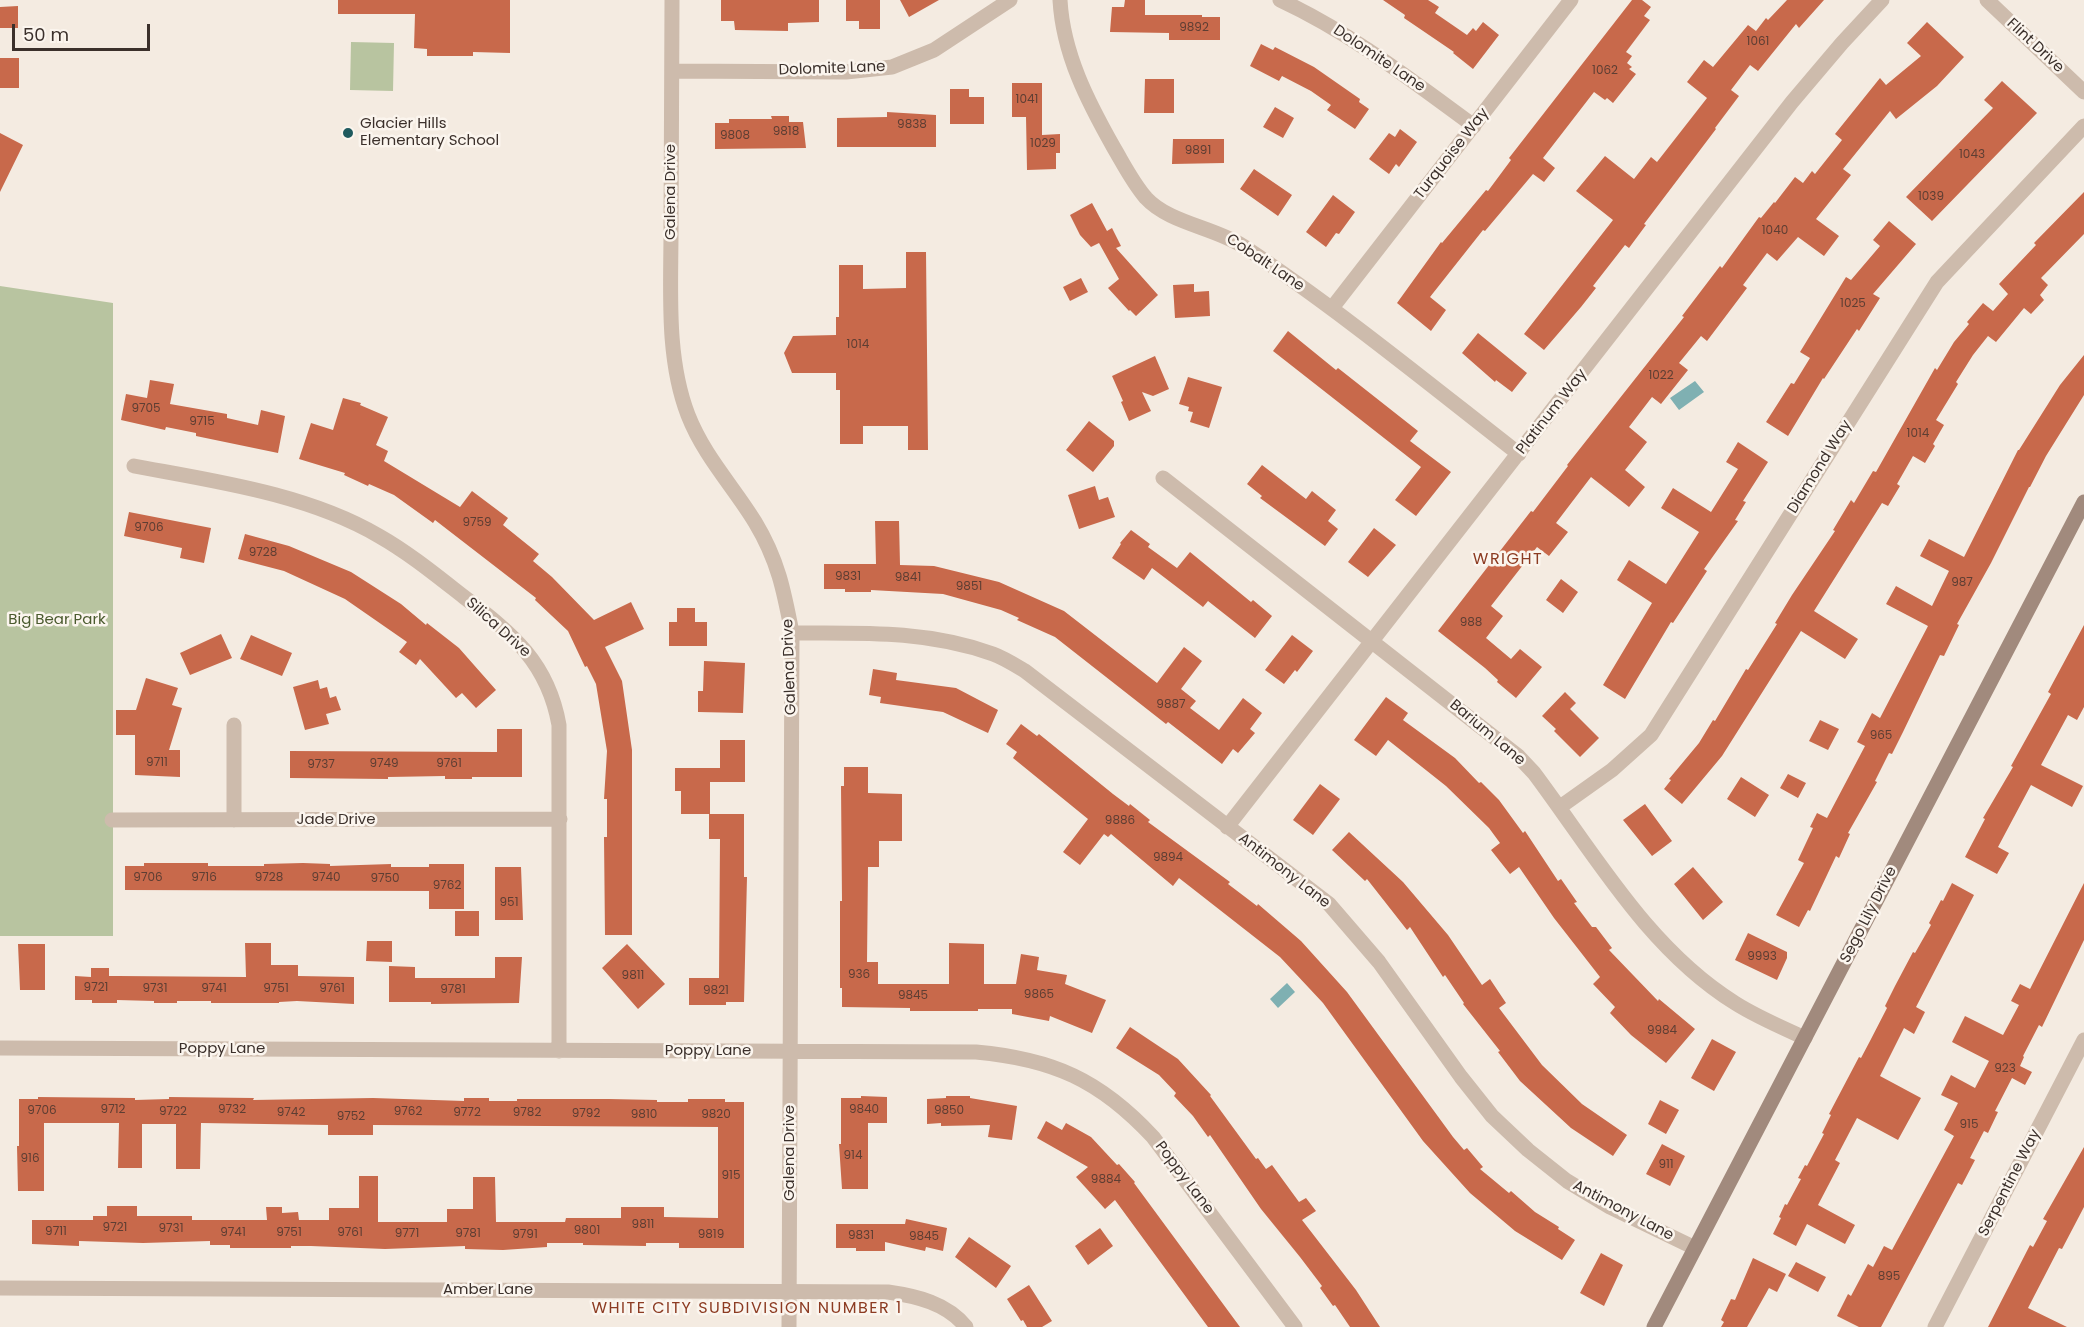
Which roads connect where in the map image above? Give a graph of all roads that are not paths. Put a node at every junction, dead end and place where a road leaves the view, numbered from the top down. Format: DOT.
graph roads {
  1 [pos="672,0"];
  2 [pos="1010,0"];
  3 [pos="1060,0"];
  4 [pos="1280,0"];
  5 [pos="1571,0"];
  6 [pos="1882,0"];
  7 [pos="1987,0"];
  8 [pos="672,71"];
  9 [pos="2084,92"];
  10 [pos="1474,126"];
  11 [pos="2084,126"];
  12 [pos="1332,308"];
  13 [pos="1519,454"];
  14 [pos="134,466"];
  15 [pos="1163,478"];
  16 [pos="2083,507"];
  17 [pos="792,633"];
  18 [pos="1373,642"];
  19 [pos="234,725"];
  20 [pos="1560,807"];
  21 [pos="560,819"];
  22 [pos="112,820"];
  23 [pos="234,820"];
  24 [pos="1227,827"];
  25 [pos="1805,1038"];
  26 [pos="2084,1040"];
  27 [pos="0,1048"];
  28 [pos="559,1051"];
  29 [pos="791,1052"];
  30 [pos="1695,1248"];
  31 [pos="0,1288"];
  32 [pos="790,1291"];
  33 [pos="789,1327"];
  34 [pos="966,1327"];
  35 [pos="1294,1327"];
  36 [pos="1654,1327"];
  37 [pos="1935,1327"];
  1 -- 8 [label="street, Galena Drive"];
  2 -- 8 [label="street, Dolomite Lane"];
  3 -- 12 [label="street, Cobalt Lane"];
  4 -- 10 [label="street, Dolomite Lane"];
  5 -- 10 [label="street, Turquoise Way"];
  6 -- 13 [label="street, Platinum Way"];
  7 -- 9 [label="street, Flint Drive"];
  8 -- 17 [label="street, Galena Drive"];
  10 -- 12 [label="street, Turquoise Way"];
  11 -- 20 [label="street, Diamond Way"];
  12 -- 13 [label="street, Cobalt Lane"];
  13 -- 18 [label="street, Platinum Way"];
  14 -- 21 [label="street, Silica Drive"];
  15 -- 18 [label="street, Barium Lane"];
  16 -- 25 [label="main road, Sego Lily Drive"];
  17 -- 24 [label="street, Antimony Lane"];
  17 -- 29 [label="street, Galena Drive"];
  18 -- 20 [label="street, Barium Lane"];
  18 -- 24 [label="street, Platinum Way"];
  19 -- 23 [label="street"];
  20 -- 25 [label="street, Barium Lane"];
  21 -- 23 [label="street, Jade Drive"];
  21 -- 28 [label="street, Silica Drive"];
  22 -- 23 [label="street, Jade Drive"];
  24 -- 30 [label="street, Antimony Lane"];
  25 -- 30 [label="main road, Sego Lily Drive"];
  26 -- 37 [label="street, Serpentine Way"];
  27 -- 28 [label="street, Poppy Lane"];
  28 -- 29 [label="street, Poppy Lane"];
  29 -- 32 [label="street, Galena Drive"];
  29 -- 35 [label="street, Poppy Lane"];
  30 -- 36 [label="main road, Sego Lily Drive"];
  31 -- 32 [label="street, Amber Lane"];
  32 -- 33 [label="street, Galena Drive"];
  32 -- 34 [label="street, Amber Lane"];
}
